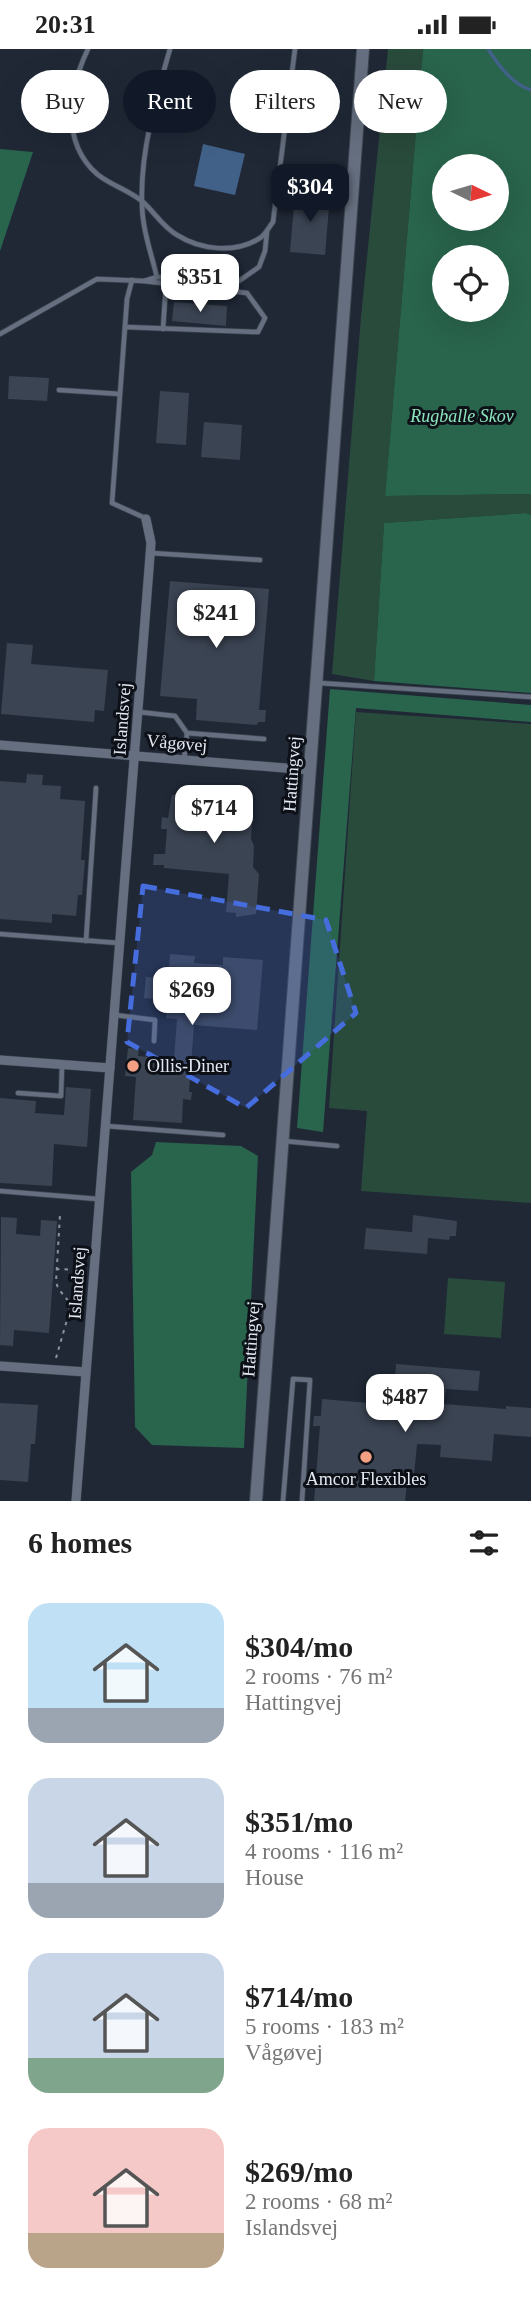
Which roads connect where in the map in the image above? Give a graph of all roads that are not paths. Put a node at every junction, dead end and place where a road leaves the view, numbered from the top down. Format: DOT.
graph roads {
  1 [pos="88,49"];
  2 [pos="170,49"];
  3 [pos="295,49"];
  4 [pos="363,49"];
  5 [pos="141,200"];
  6 [pos="267,230"];
  7 [pos="157,277"];
  8 [pos="131,280"];
  9 [pos="218,280"];
  10 [pos="144,281"];
  11 [pos="166,285"];
  12 [pos="218,290"];
  13 [pos="125,327"];
  14 [pos="163,328"];
  15 [pos="0,334"];
  16 [pos="59,390"];
  17 [pos="120,394"];
  18 [pos="146,519"];
  19 [pos="150,552"];
  20 [pos="260,560"];
  21 [pos="317,683"];
  22 [pos="531,697"];
  23 [pos="138,712"];
  24 [pos="187,733"];
  25 [pos="264,739"];
  26 [pos="0,745"];
  27 [pos="135,756"];
  28 [pos="184,760"];
  29 [pos="310,770"];
  30 [pos="96,788"];
  31 [pos="0,934"];
  32 [pos="86,941"];
  33 [pos="120,943"];
  34 [pos="114,1015"];
  35 [pos="153,1041"];
  36 [pos="0,1060"];
  37 [pos="62,1065"];
  38 [pos="110,1068"];
  39 [pos="18,1093"];
  40 [pos="105,1126"];
  41 [pos="223,1135"];
  42 [pos="283,1141"];
  43 [pos="337,1146"];
  44 [pos="0,1191"];
  45 [pos="99,1199"];
  46 [pos="0,1366"];
  47 [pos="86,1372"];
  48 [pos="76,1501"];
  49 [pos="256,1501"];
  50 [pos="284,1501"];
  51 [pos="302,1501"];
  1 -- 5 [label="lane"];
  2 -- 5 [label="lane"];
  3 -- 6 [label="lane"];
  4 -- 21 [label="street, Hattingvej"];
  5 -- 6 [label="lane"];
  5 -- 7 [label="lane"];
  6 -- 9 [label="lane"];
  7 -- 9 [label="lane"];
  7 -- 10 [label="lane"];
  8 -- 10 [label="lane"];
  8 -- 13 [label="lane, Islandsvej"];
  8 -- 15 [label="lane"];
  9 -- 12 [label="lane"];
  10 -- 11 [label="lane"];
  11 -- 12 [label="lane"];
  11 -- 14 [label="lane"];
  12 -- 14 [label="lane"];
  13 -- 14 [label="lane"];
  13 -- 17 [label="lane, Islandsvej"];
  16 -- 17 [label="lane"];
  17 -- 18 [label="lane, Islandsvej"];
  18 -- 19 [label="street, Islandsvej"];
  19 -- 20 [label="lane"];
  19 -- 23 [label="street, Islandsvej"];
  21 -- 22 [label="lane"];
  21 -- 29 [label="street, Hattingvej"];
  23 -- 24 [label="lane"];
  23 -- 27 [label="street, Islandsvej"];
  24 -- 25 [label="lane"];
  24 -- 28 [label="lane"];
  26 -- 27 [label="street, Vågøvej"];
  27 -- 28 [label="street, Vågøvej"];
  27 -- 33 [label="street, Islandsvej"];
  28 -- 29 [label="street, Vågøvej"];
  29 -- 42 [label="street, Hattingvej"];
  30 -- 32 [label="lane"];
  31 -- 32 [label="lane"];
  32 -- 33 [label="lane"];
  33 -- 34 [label="street, Islandsvej"];
  34 -- 35 [label="lane"];
  34 -- 38 [label="street, Islandsvej"];
  36 -- 37 [label="street"];
  37 -- 38 [label="street"];
  37 -- 39 [label="lane"];
  38 -- 40 [label="street, Islandsvej"];
  40 -- 41 [label="lane"];
  40 -- 45 [label="street, Islandsvej"];
  42 -- 43 [label="lane"];
  42 -- 49 [label="street, Hattingvej"];
  44 -- 45 [label="lane"];
  45 -- 47 [label="street, Islandsvej"];
  46 -- 47 [label="street"];
  47 -- 48 [label="street, Islandsvej"];
  50 -- 51 [label="lane"];
}
